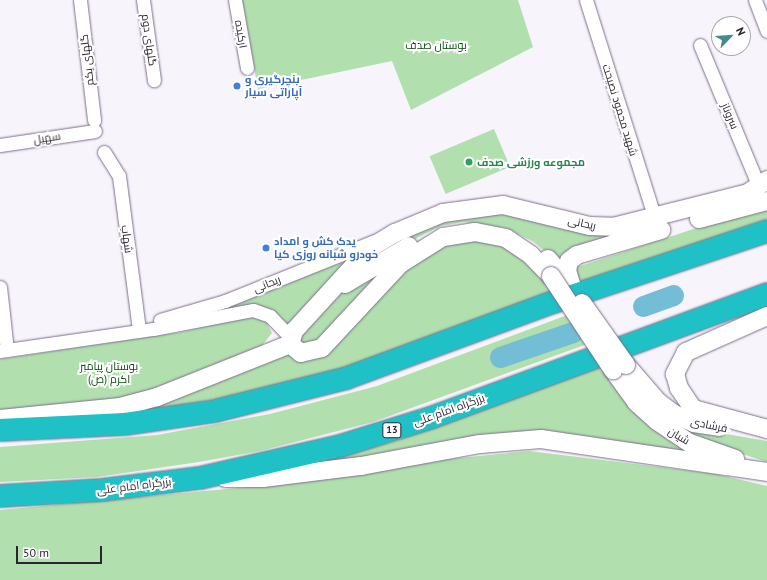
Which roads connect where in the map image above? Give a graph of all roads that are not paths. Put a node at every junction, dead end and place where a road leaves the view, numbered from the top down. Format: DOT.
graph roads {
  1 [pos="80,0"];
  2 [pos="143,0"];
  3 [pos="235,0"];
  4 [pos="588,0"];
  5 [pos="755,0"];
  6 [pos="767,31"];
  7 [pos="700,46"];
  8 [pos="247,68"];
  9 [pos="154,80"];
  10 [pos="94,125"];
  11 [pos="0,145"];
  12 [pos="104,152"];
  13 [pos="764,189"];
  14 [pos="655,219"];
  15 [pos="767,230"];
  16 [pos="395,233"];
  17 [pos="0,287"];
  18 [pos="573,289"];
  19 [pos="767,294"];
  20 [pos="327,296"];
  21 [pos="767,316"];
  22 [pos="139,331"];
  23 [pos="290,340"];
  24 [pos="4,350"];
  25 [pos="619,367"];
  26 [pos="0,419"];
  27 [pos="767,429"];
  28 [pos="0,430"];
  29 [pos="767,435"];
  30 [pos="767,471"];
  31 [pos="200,478"];
  32 [pos="0,496"];
  1 -- 10 [label="street, گلهای یکم"];
  2 -- 9 [label="street, گلهای دوم"];
  3 -- 8 [label="street, ارکیده"];
  4 -- 14 [label="street, شهید محمود نصیحت"];
  5 -- 6 [label="street"];
  7 -- 13 [label="street, سروناز"];
  10 -- 11 [label="street, سهیل"];
  12 -- 22 [label="street, شهاب"];
  13 -- 14 [label="main road, ریحانی"];
  13 -- 18 [label="main road"];
  14 -- 16 [label="main road, ریحانی"];
  15 -- 28 [label="highway"];
  16 -- 20 [label="main road, ریحانی"];
  16 -- 22 [label="street, ریحانی"];
  17 -- 24 [label="street"];
  18 -- 20 [label="main road"];
  18 -- 25 [label="main road, bridge"];
  19 -- 31 [label="highway, بزرگراه امام علی / 13"];
  20 -- 23 [label="main road, ریحانی"];
  21 -- 27 [label="main road"];
  22 -- 23 [label="street, ریحانی"];
  22 -- 24 [label="street, ریحانی"];
  23 -- 25 [label="main road, ریحانی, bridge"];
  23 -- 26 [label="main road"];
  25 -- 29 [label="main road, فرشادی"];
  25 -- 30 [label="main road, شیان"];
  30 -- 31 [label="main road"];
  31 -- 32 [label="highway, بزرگراه امام علی / 13"];
}
